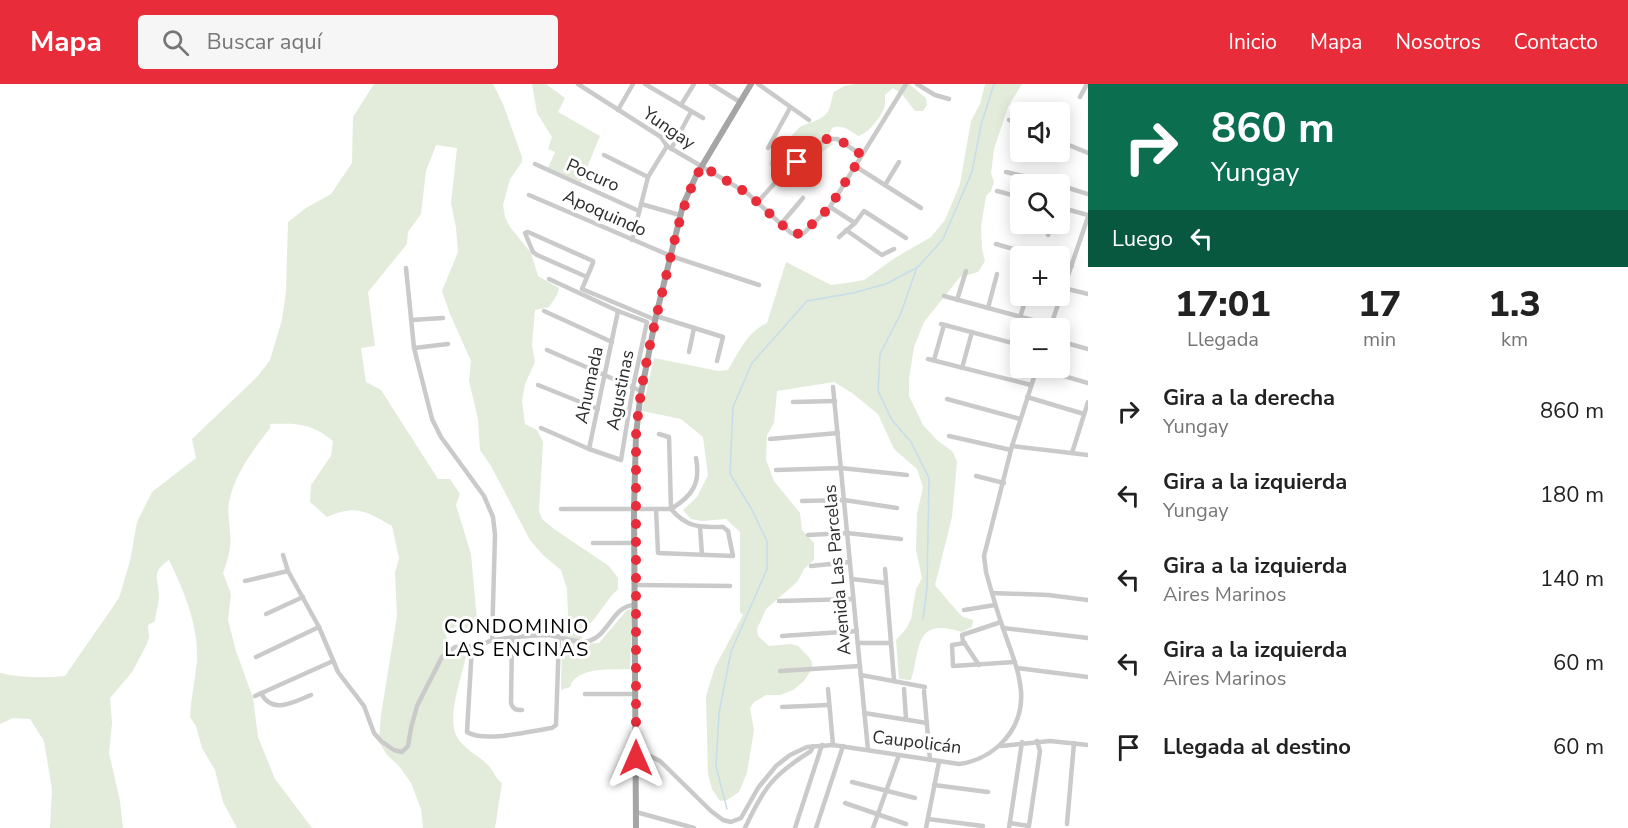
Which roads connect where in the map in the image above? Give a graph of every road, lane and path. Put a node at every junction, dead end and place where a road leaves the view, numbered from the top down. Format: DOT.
graph roads {
  1 [pos="578,84"];
  2 [pos="633,84"];
  3 [pos="645,84"];
  4 [pos="694,84"];
  5 [pos="711,84"];
  6 [pos="751,84"];
  7 [pos="758,84"];
  8 [pos="917,84"];
  9 [pos="1087,84"];
  10 [pos="905,85"];
  11 [pos="586,86"];
  12 [pos="1080,97"];
  13 [pos="949,99"];
  14 [pos="740,102"];
  15 [pos="681,105"];
  16 [pos="790,108"];
  17 [pos="618,110"];
  18 [pos="691,112"];
  19 [pos="703,118"];
  20 [pos="809,120"];
  21 [pos="1070,146"];
  22 [pos="669,147"];
  23 [pos="768,148"];
  24 [pos="1088,153"];
  25 [pos="604,155"];
  26 [pos="862,155"];
  27 [pos="797,162"];
  28 [pos="899,162"];
  29 [pos="535,164"];
  30 [pos="702,166"];
  31 [pos="855,166"];
  32 [pos="1006,172"];
  33 [pos="1014,174"];
  34 [pos="648,177"];
  35 [pos="780,177"];
  36 [pos="885,185"];
  37 [pos="1070,189"];
  38 [pos="997,191"];
  39 [pos="1010,194"];
  40 [pos="1088,194"];
  41 [pos="529,195"];
  42 [pos="803,198"];
  43 [pos="757,203"];
  44 [pos="641,204"];
  45 [pos="830,207"];
  46 [pos="921,208"];
  47 [pos="1070,210"];
  48 [pos="639,211"];
  49 [pos="680,215"];
  50 [pos="1088,216"];
  51 [pos="855,223"];
  52 [pos="781,224"];
  53 [pos="846,230"];
  54 [pos="839,237"];
  55 [pos="906,238"];
  56 [pos="632,240"];
  57 [pos="996,244"];
  58 [pos="1010,248"];
  59 [pos="894,249"];
  60 [pos="671,256"];
  61 [pos="1072,266"];
  62 [pos="406,268"];
  63 [pos="966,271"];
  64 [pos="1070,272"];
  65 [pos="998,274"];
  66 [pos="587,277"];
  67 [pos="549,279"];
  68 [pos="759,285"];
  69 [pos="1070,290"];
  70 [pos="1088,294"];
  71 [pos="944,296"];
  72 [pos="957,300"];
  73 [pos="1024,306"];
  74 [pos="988,308"];
  75 [pos="544,311"];
  76 [pos="618,311"];
  77 [pos="1020,317"];
  78 [pos="443,318"];
  79 [pos="656,318"];
  80 [pos="1023,318"];
  81 [pos="411,320"];
  82 [pos="694,328"];
  83 [pos="972,332"];
  84 [pos="612,342"];
  85 [pos="1010,342"];
  86 [pos="448,344"];
  87 [pos="1070,344"];
  88 [pos="414,348"];
  89 [pos="1088,349"];
  90 [pos="547,350"];
  91 [pos="689,352"];
  92 [pos="928,359"];
  93 [pos="934,360"];
  94 [pos="717,361"];
  95 [pos="962,368"];
  96 [pos="604,375"];
  97 [pos="1033,378"];
  98 [pos="1070,378"];
  99 [pos="1088,383"];
  100 [pos="538,385"];
  101 [pos="1031,385"];
  102 [pos="633,387"];
  103 [pos="833,387"];
  104 [pos="641,391"];
  105 [pos="1027,397"];
  106 [pos="946,399"];
  107 [pos="835,401"];
  108 [pos="793,402"];
  109 [pos="1088,402"];
  110 [pos="598,409"];
  111 [pos="1084,414"];
  112 [pos="1020,418"];
  113 [pos="541,429"];
  114 [pos="838,433"];
  115 [pos="659,434"];
  116 [pos="949,436"];
  117 [pos="770,439"];
  118 [pos="1012,448"];
  119 [pos="589,449"];
  120 [pos="1072,453"];
  121 [pos="1088,455"];
  122 [pos="696,458"];
  123 [pos="841,468"];
  124 [pos="776,470"];
  125 [pos="907,475"];
  126 [pos="976,476"];
  127 [pos="1004,483"];
  128 [pos="844,500"];
  129 [pos="802,501"];
  130 [pos="634,508"];
  131 [pos="897,508"];
  132 [pos="561,509"];
  133 [pos="656,509"];
  134 [pos="671,509"];
  135 [pos="700,527"];
  136 [pos="847,533"];
  137 [pos="808,535"];
  138 [pos="901,539"];
  139 [pos="593,543"];
  140 [pos="634,543"];
  141 [pos="283,555"];
  142 [pos="702,555"];
  143 [pos="850,562"];
  144 [pos="812,566"];
  145 [pos="885,569"];
  146 [pos="288,571"];
  147 [pos="852,579"];
  148 [pos="245,581"];
  149 [pos="886,583"];
  150 [pos="635,585"];
  151 [pos="730,586"];
  152 [pos="992,593"];
  153 [pos="303,597"];
  154 [pos="854,599"];
  155 [pos="1088,600"];
  156 [pos="778,601"];
  157 [pos="635,605"];
  158 [pos="995,606"];
  159 [pos="964,609"];
  160 [pos="267,614"];
  161 [pos="1002,625"];
  162 [pos="319,627"];
  163 [pos="857,631"];
  164 [pos="560,636"];
  165 [pos="782,636"];
  166 [pos="512,637"];
  167 [pos="1088,638"];
  168 [pos="492,640"];
  169 [pos="858,643"];
  170 [pos="891,643"];
  171 [pos="964,643"];
  172 [pos="472,646"];
  173 [pos="256,657"];
  174 [pos="333,661"];
  175 [pos="1015,662"];
  176 [pos="979,664"];
  177 [pos="860,666"];
  178 [pos="1017,668"];
  179 [pos="780,671"];
  180 [pos="861,675"];
  181 [pos="1088,677"];
  182 [pos="894,680"];
  183 [pos="828,689"];
  184 [pos="904,689"];
  185 [pos="261,693"];
  186 [pos="585,694"];
  187 [pos="635,694"];
  188 [pos="310,695"];
  189 [pos="255,696"];
  190 [pos="829,705"];
  191 [pos="782,707"];
  192 [pos="522,710"];
  193 [pos="864,713"];
  194 [pos="906,719"];
  195 [pos="927,723"];
  196 [pos="1037,741"];
  197 [pos="1022,742"];
  198 [pos="1074,743"];
  199 [pos="822,745"];
  200 [pos="833,745"];
  201 [pos="1088,745"];
  202 [pos="813,746"];
  203 [pos="843,746"];
  204 [pos="1000,746"];
  205 [pos="636,748"];
  206 [pos="868,750"];
  207 [pos="899,755"];
  208 [pos="930,760"];
  209 [pos="939,762"];
  210 [pos="852,782"];
  211 [pos="934,785"];
  212 [pos="886,791"];
  213 [pos="988,792"];
  214 [pos="915,798"];
  215 [pos="845,803"];
  216 [pos="636,812"];
  217 [pos="878,814"];
  218 [pos="928,819"];
  219 [pos="906,824"];
  220 [pos="1067,824"];
  221 [pos="1009,825"];
  222 [pos="983,826"];
  223 [pos="636,828"];
  224 [pos="694,828"];
  225 [pos="745,828"];
  226 [pos="795,828"];
  227 [pos="816,828"];
  228 [pos="873,828"];
  229 [pos="926,828"];
  1 -- 11 [label="street, Yungay"];
  2 -- 17 [label="street"];
  3 -- 15 [label="street"];
  4 -- 15 [label="street"];
  5 -- 14 [label="street"];
  6 -- 14 [label="main road"];
  7 -- 16 [label="street"];
  8 -- 13 [label="street"];
  9 -- 12 [label="street"];
  10 -- 26 [label="street, Yungay"];
  11 -- 17 [label="street, Yungay"];
  14 -- 30 [label="main road"];
  15 -- 18 [label="street"];
  16 -- 20 [label="street"];
  16 -- 23 [label="street"];
  17 -- 22 [label="street, Yungay"];
  18 -- 19 [label="street"];
  18 -- 22 [label="street"];
  21 -- 24 [label="street"];
  22 -- 30 [label="street, Yungay"];
  22 -- 34 [label="street"];
  25 -- 34 [label="street"];
  26 -- 27 [label="street"];
  26 -- 31 [label="street, Yungay"];
  28 -- 36 [label="street"];
  29 -- 48 [label="street, Pocuro"];
  30 -- 43 [label="street, Yungay"];
  30 -- 49 [label="main road"];
  31 -- 36 [label="street"];
  31 -- 45 [label="street, Yungay"];
  32 -- 33 [label="street"];
  34 -- 44 [label="street"];
  35 -- 43 [label="street"];
  36 -- 46 [label="street"];
  37 -- 40 [label="street"];
  38 -- 39 [label="street"];
  41 -- 56 [label="street, Apoquindo"];
  42 -- 52 [label="street"];
  43 -- 52 [label="street, Yungay"];
  44 -- 48 [label="street"];
  44 -- 49 [label="street"];
  45 -- 51 [label="street"];
  45 -- 52 [label="street, Yungay"];
  47 -- 50 [label="street"];
  48 -- 56 [label="street"];
  49 -- 60 [label="main road"];
  50 -- 61 [label="street"];
  51 -- 53 [label="street"];
  51 -- 55 [label="street"];
  53 -- 54 [label="street"];
  53 -- 59 [label="street"];
  56 -- 60 [label="street, Apoquindo"];
  57 -- 58 [label="street"];
  60 -- 68 [label="street, Apoquindo"];
  60 -- 79 [label="main road"];
  61 -- 64 [label="street"];
  62 -- 81 [label="street"];
  63 -- 72 [label="street"];
  65 -- 74 [label="street"];
  66 -- 66 [label="street"];
  66 -- 79 [label="street"];
  67 -- 76 [label="street"];
  69 -- 70 [label="street"];
  71 -- 72 [label="street"];
  72 -- 74 [label="street"];
  73 -- 77 [label="street"];
  74 -- 77 [label="street"];
  75 -- 84 [label="street"];
  76 -- 84 [label="street, Ahumada"];
  76 -- 102 [label="street, Agustinas"];
  77 -- 80 [label="street"];
  78 -- 81 [label="street"];
  79 -- 82 [label="street"];
  79 -- 104 [label="main road"];
  81 -- 88 [label="street"];
  82 -- 91 [label="street"];
  82 -- 94 [label="street"];
  83 -- 85 [label="street"];
  83 -- 93 [label="street"];
  83 -- 95 [label="street"];
  84 -- 96 [label="street, Ahumada"];
  86 -- 88 [label="street"];
  87 -- 89 [label="street"];
  88 -- 168 [label="street"];
  90 -- 96 [label="street"];
  92 -- 93 [label="street"];
  93 -- 95 [label="street"];
  95 -- 101 [label="street"];
  96 -- 102 [label="street"];
  96 -- 110 [label="street, Ahumada"];
  97 -- 101 [label="street, Caupolicán"];
  98 -- 99 [label="street"];
  100 -- 110 [label="street"];
  101 -- 105 [label="street, Caupolicán"];
  102 -- 104 [label="street"];
  102 -- 119 [label="street, Agustinas"];
  103 -- 107 [label="street, Avenida Las Parcelas"];
  104 -- 130 [label="main road"];
  105 -- 111 [label="street"];
  105 -- 112 [label="street, Caupolicán"];
  106 -- 112 [label="street"];
  107 -- 108 [label="street"];
  107 -- 114 [label="street, Avenida Las Parcelas"];
  109 -- 111 [label="street"];
  110 -- 119 [label="street, Ahumada"];
  111 -- 120 [label="street"];
  112 -- 118 [label="street, Caupolicán"];
  113 -- 119 [label="street, Ahumada"];
  114 -- 117 [label="street"];
  114 -- 123 [label="street, Avenida Las Parcelas"];
  115 -- 134 [label="street"];
  116 -- 118 [label="street"];
  118 -- 120 [label="street"];
  118 -- 127 [label="street, Caupolicán"];
  120 -- 121 [label="street"];
  122 -- 134 [label="street"];
  123 -- 124 [label="street"];
  123 -- 125 [label="street"];
  123 -- 128 [label="street, Avenida Las Parcelas"];
  126 -- 127 [label="street"];
  127 -- 152 [label="street, Caupolicán"];
  128 -- 129 [label="street"];
  128 -- 131 [label="street"];
  128 -- 136 [label="street, Avenida Las Parcelas"];
  130 -- 132 [label="street"];
  130 -- 133 [label="street"];
  130 -- 140 [label="main road"];
  133 -- 134 [label="street"];
  133 -- 142 [label="street"];
  134 -- 135 [label="street"];
  135 -- 142 [label="street"];
  135 -- 142 [label="street"];
  136 -- 137 [label="street"];
  136 -- 138 [label="street"];
  136 -- 143 [label="street, Avenida Las Parcelas"];
  139 -- 140 [label="street"];
  140 -- 150 [label="main road"];
  141 -- 146 [label="street"];
  143 -- 144 [label="street"];
  143 -- 147 [label="street, Avenida Las Parcelas"];
  145 -- 149 [label="street"];
  146 -- 148 [label="street"];
  146 -- 153 [label="street"];
  147 -- 149 [label="street"];
  147 -- 154 [label="street, Avenida Las Parcelas"];
  149 -- 170 [label="street"];
  150 -- 151 [label="street"];
  150 -- 157 [label="main road"];
  152 -- 155 [label="street"];
  152 -- 158 [label="street, Caupolicán"];
  153 -- 160 [label="street"];
  153 -- 162 [label="street"];
  154 -- 156 [label="street"];
  154 -- 163 [label="street, Avenida Las Parcelas"];
  157 -- 164 [label="street"];
  157 -- 187 [label="main road"];
  158 -- 159 [label="street"];
  158 -- 161 [label="street, Caupolicán"];
  161 -- 167 [label="street"];
  161 -- 171 [label="street"];
  161 -- 175 [label="street, Caupolicán"];
  162 -- 173 [label="street"];
  162 -- 174 [label="street"];
  163 -- 165 [label="street"];
  163 -- 169 [label="street, Avenida Las Parcelas"];
  164 -- 166 [label="street"];
  164 -- 172 [label="street"];
  166 -- 168 [label="street"];
  166 -- 192 [label="street"];
  168 -- 172 [label="street"];
  169 -- 170 [label="street"];
  169 -- 177 [label="street, Avenida Las Parcelas"];
  170 -- 182 [label="street"];
  171 -- 176 [label="street"];
  171 -- 176 [label="street"];
  172 -- 174 [label="street"];
  174 -- 185 [label="street"];
  175 -- 176 [label="street"];
  175 -- 178 [label="street, Caupolicán"];
  177 -- 179 [label="street"];
  177 -- 180 [label="street, Avenida Las Parcelas"];
  178 -- 181 [label="street"];
  178 -- 204 [label="street, Caupolicán"];
  180 -- 182 [label="street"];
  180 -- 193 [label="street, Avenida Las Parcelas"];
  182 -- 195 [label="street"];
  183 -- 190 [label="street"];
  184 -- 194 [label="street"];
  185 -- 188 [label="street"];
  185 -- 189 [label="street"];
  186 -- 187 [label="street"];
  187 -- 205 [label="main road"];
  190 -- 191 [label="street"];
  190 -- 200 [label="street"];
  193 -- 194 [label="street"];
  193 -- 206 [label="street, Avenida Las Parcelas"];
  194 -- 195 [label="street"];
  195 -- 208 [label="street"];
  196 -- 197 [label="street"];
  196 -- 198 [label="street"];
  196 -- 221 [label="street"];
  197 -- 204 [label="street"];
  197 -- 221 [label="street"];
  198 -- 201 [label="street"];
  198 -- 220 [label="street"];
  199 -- 200 [label="street, Caupolicán"];
  199 -- 202 [label="street, Caupolicán"];
  199 -- 226 [label="street"];
  200 -- 203 [label="street, Caupolicán"];
  202 -- 205 [label="street, Caupolicán"];
  202 -- 225 [label="street"];
  203 -- 206 [label="street, Caupolicán"];
  203 -- 227 [label="street"];
  204 -- 209 [label="street, Caupolicán"];
  205 -- 216 [label="main road"];
  206 -- 207 [label="street, Caupolicán"];
  207 -- 208 [label="street, Caupolicán"];
  207 -- 212 [label="street"];
  208 -- 209 [label="street, Caupolicán"];
  209 -- 211 [label="street"];
  210 -- 212 [label="street"];
  211 -- 213 [label="street"];
  211 -- 218 [label="street"];
  212 -- 214 [label="street"];
  212 -- 217 [label="street"];
  215 -- 217 [label="street"];
  216 -- 223 [label="main road"];
  216 -- 224 [label="street"];
  217 -- 219 [label="street"];
  217 -- 228 [label="street"];
  218 -- 222 [label="street"];
  218 -- 229 [label="street"];
}
